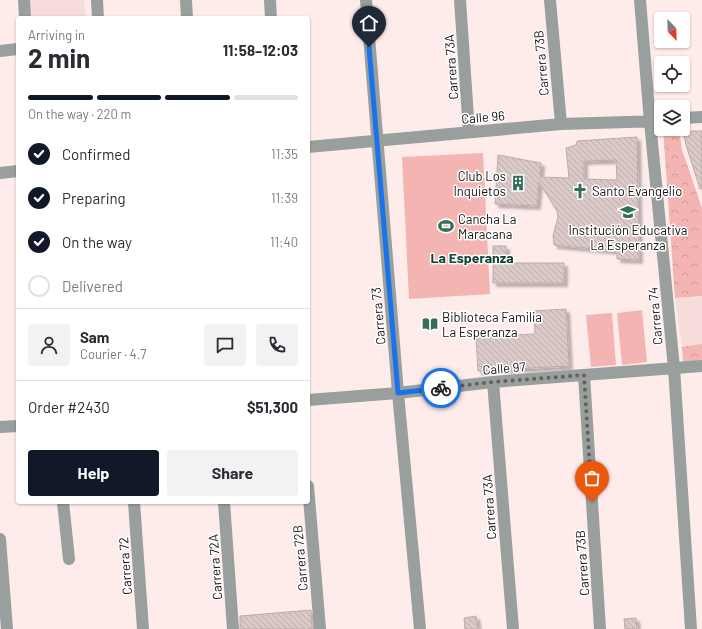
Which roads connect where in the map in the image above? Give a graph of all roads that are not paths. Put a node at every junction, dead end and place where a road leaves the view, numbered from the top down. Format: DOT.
graph roads {
  1 [pos="24,0"];
  2 [pos="97,0"];
  3 [pos="186,0"];
  4 [pos="270,0"];
  5 [pos="366,0"];
  6 [pos="460,0"];
  7 [pos="550,0"];
  8 [pos="640,0"];
  9 [pos="25,16"];
  10 [pos="98,16"];
  11 [pos="187,16"];
  12 [pos="271,16"];
  13 [pos="16,49"];
  14 [pos="0,51"];
  15 [pos="654,113"];
  16 [pos="702,117"];
  17 [pos="690,118"];
  18 [pos="654,121"];
  19 [pos="560,124"];
  20 [pos="470,132"];
  21 [pos="656,136"];
  22 [pos="377,140"];
  23 [pos="310,147"];
  24 [pos="16,171"];
  25 [pos="0,173"];
  26 [pos="702,366"];
  27 [pos="674,368"];
  28 [pos="584,375"];
  29 [pos="493,382"];
  30 [pos="398,393"];
  31 [pos="310,400"];
  32 [pos="16,426"];
  33 [pos="0,427"];
  34 [pos="63,504"];
  35 [pos="134,504"];
  36 [pos="224,504"];
  37 [pos="310,504"];
  38 [pos="0,539"];
  39 [pos="69,559"];
  40 [pos="7,629"];
  41 [pos="143,629"];
  42 [pos="233,629"];
  43 [pos="320,629"];
  44 [pos="420,629"];
  45 [pos="513,629"];
  46 [pos="600,629"];
  47 [pos="692,629"];
  1 -- 9 [label="street"];
  2 -- 10 [label="street"];
  3 -- 11 [label="street"];
  4 -- 12 [label="street"];
  5 -- 22 [label="street, Carrera 73"];
  6 -- 20 [label="street, Carrera 73A"];
  7 -- 19 [label="street, Carrera 73B"];
  8 -- 15 [label="street, Carrera 74"];
  13 -- 14 [label="street"];
  16 -- 17 [label="street"];
  18 -- 19 [label="street, Calle 96"];
  19 -- 20 [label="street, Calle 96"];
  20 -- 22 [label="street, Calle 96"];
  21 -- 27 [label="street, Carrera 74"];
  22 -- 23 [label="street, Calle 96"];
  22 -- 30 [label="street, Carrera 73"];
  24 -- 25 [label="street"];
  26 -- 27 [label="street, Calle 97"];
  27 -- 28 [label="street, Calle 97"];
  27 -- 47 [label="street, Carrera 74"];
  28 -- 29 [label="street, Calle 97"];
  28 -- 46 [label="street, Carrera 73B"];
  29 -- 30 [label="street, Calle 97"];
  29 -- 45 [label="street, Carrera 73A"];
  30 -- 31 [label="street, Calle 97"];
  30 -- 44 [label="street, Carrera 73"];
  32 -- 33 [label="street"];
  34 -- 39 [label="street"];
  35 -- 41 [label="street, Carrera 72"];
  36 -- 42 [label="street, Carrera 72A"];
  37 -- 43 [label="street, Carrera 72B"];
  38 -- 40 [label="street"];
}
